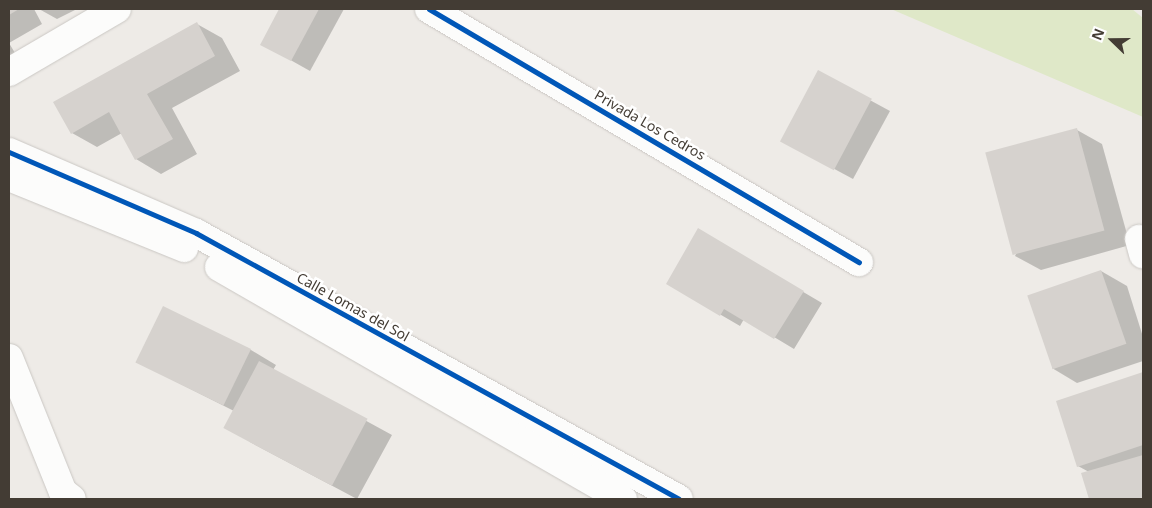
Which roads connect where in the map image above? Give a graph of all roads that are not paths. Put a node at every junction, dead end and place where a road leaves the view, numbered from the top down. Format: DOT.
graph roads {
  1 [pos="117,9"];
  2 [pos="429,9"];
  3 [pos="9,72"];
  4 [pos="9,152"];
  5 [pos="9,177"];
  6 [pos="859,262"];
  7 [pos="9,358"];
  8 [pos="72,499"];
  9 [pos="623,499"];
  10 [pos="679,499"];
  1 -- 3 [label="street"];
  2 -- 6 [label="street, Privada Los Cedros"];
  4 -- 10 [label="street, Calle Lomas del Sol"];
  5 -- 9 [label="street"];
  7 -- 8 [label="street"];
}
